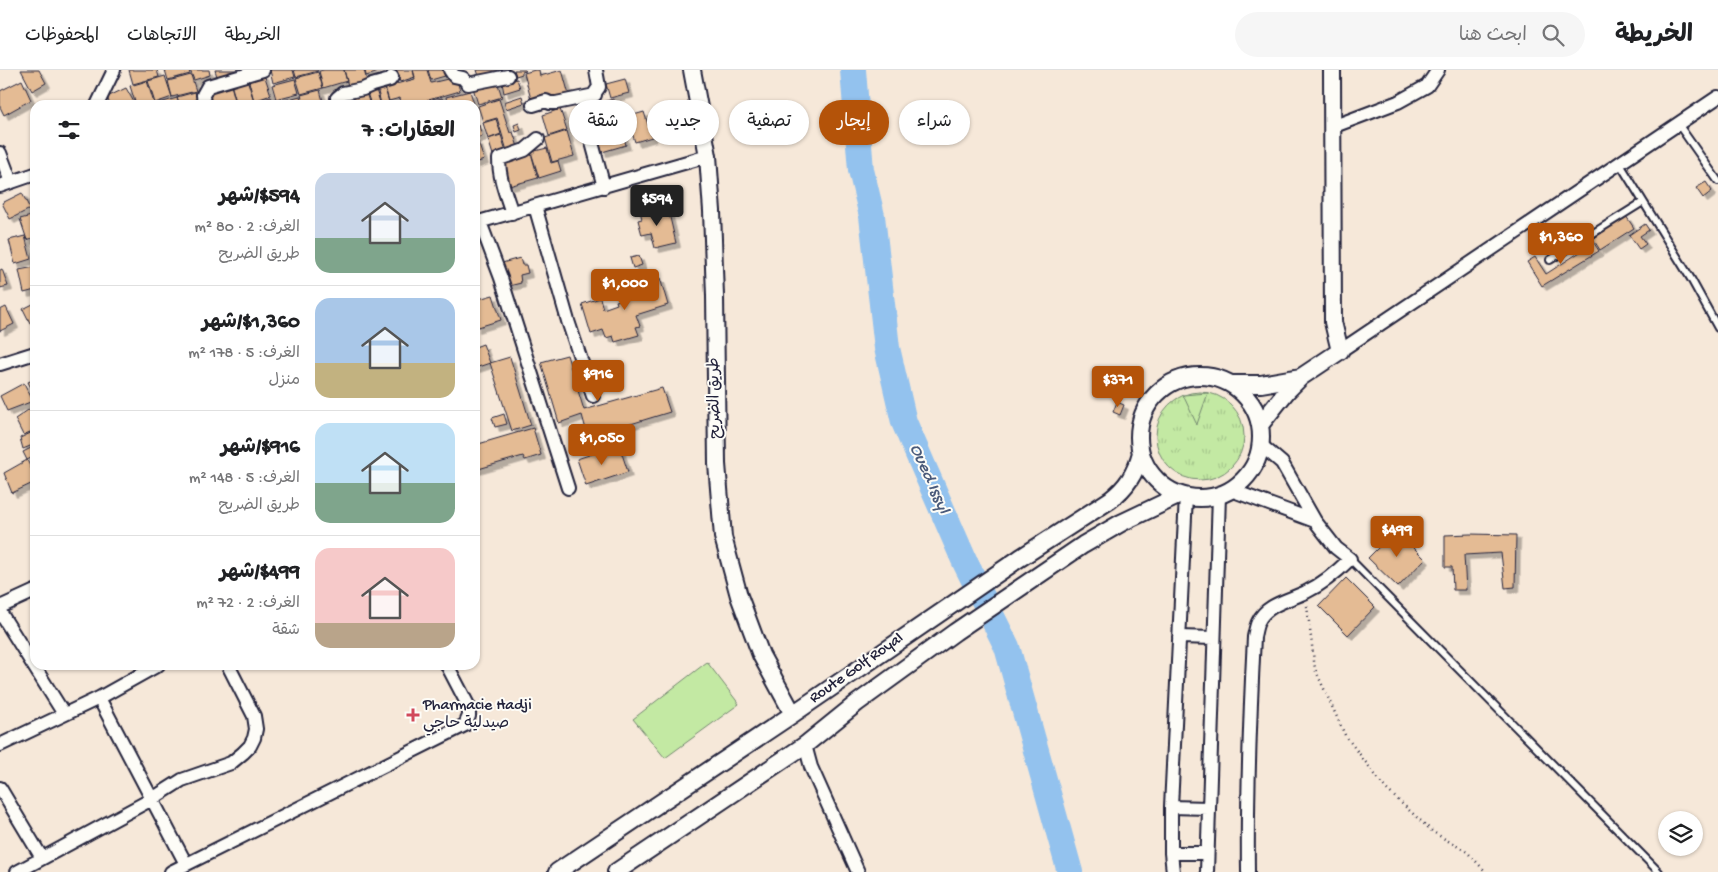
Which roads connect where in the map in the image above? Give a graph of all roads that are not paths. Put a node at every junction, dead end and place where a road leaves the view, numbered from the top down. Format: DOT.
graph roads {
  1 [pos="114,70"];
  2 [pos="263,70"];
  3 [pos="450,70"];
  4 [pos="596,70"];
  5 [pos="692,70"];
  6 [pos="1332,70"];
  7 [pos="1438,70"];
  8 [pos="508,76"];
  9 [pos="392,77"];
  10 [pos="595,95"];
  11 [pos="1718,97"];
  12 [pos="99,100"];
  13 [pos="203,100"];
  14 [pos="338,100"];
  15 [pos="533,105"];
  16 [pos="1678,124"];
  17 [pos="1332,127"];
  18 [pos="538,139"];
  19 [pos="0,153"];
  20 [pos="708,156"];
  21 [pos="1620,164"];
  22 [pos="30,176"];
  23 [pos="1718,181"];
  24 [pos="6,184"];
  25 [pos="604,187"];
  26 [pos="1643,202"];
  27 [pos="535,206"];
  28 [pos="512,213"];
  29 [pos="480,222"];
  30 [pos="480,231"];
  31 [pos="1550,260"];
  32 [pos="1718,328"];
  33 [pos="1340,351"];
  34 [pos="30,355"];
  35 [pos="0,364"];
  36 [pos="1301,377"];
  37 [pos="1231,384"];
  38 [pos="593,396"];
  39 [pos="1260,425"];
  40 [pos="1261,445"];
  41 [pos="1141,453"];
  42 [pos="568,488"];
  43 [pos="1225,492"];
  44 [pos="1183,496"];
  45 [pos="1315,521"];
  46 [pos="1350,559"];
  47 [pos="30,593"];
  48 [pos="0,607"];
  49 [pos="0,612"];
  50 [pos="1179,637"];
  51 [pos="1214,638"];
  52 [pos="30,660"];
  53 [pos="36,670"];
  54 [pos="149,670"];
  55 [pos="231,670"];
  56 [pos="450,670"];
  57 [pos="98,698"];
  58 [pos="64,714"];
  59 [pos="794,714"];
  60 [pos="0,745"];
  61 [pos="805,745"];
  62 [pos="0,788"];
  63 [pos="152,799"];
  64 [pos="1171,807"];
  65 [pos="1208,808"];
  66 [pos="1171,853"];
  67 [pos="1207,853"];
  68 [pos="42,858"];
  69 [pos="186,864"];
  70 [pos="17,872"];
  71 [pos="171,872"];
  72 [pos="557,872"];
  73 [pos="616,872"];
  74 [pos="858,872"];
  75 [pos="1173,872"];
  76 [pos="1207,872"];
  77 [pos="1248,872"];
  78 [pos="1659,872"];
  1 -- 12 [label="street"];
  2 -- 13 [label="street"];
  3 -- 8 [label="street"];
  4 -- 10 [label="street"];
  5 -- 20 [label="street, طريق الضريح"];
  6 -- 17 [label="street"];
  7 -- 17 [label="street"];
  9 -- 14 [label="street"];
  10 -- 15 [label="street"];
  10 -- 25 [label="street"];
  11 -- 16 [label="street"];
  16 -- 21 [label="street"];
  16 -- 23 [label="lane"];
  17 -- 33 [label="street"];
  18 -- 28 [label="street"];
  19 -- 24 [label="street"];
  20 -- 25 [label="street"];
  20 -- 59 [label="street, طريق الضريح"];
  21 -- 26 [label="lane"];
  21 -- 33 [label="street"];
  22 -- 24 [label="street"];
  25 -- 27 [label="street"];
  26 -- 31 [label="lane"];
  26 -- 32 [label="lane"];
  27 -- 28 [label="street"];
  27 -- 38 [label="street"];
  28 -- 29 [label="street"];
  30 -- 42 [label="street"];
  33 -- 36 [label="street"];
  34 -- 35 [label="street"];
  36 -- 37 [label="street"];
  36 -- 39 [label="street"];
  37 -- 39 [label="street"];
  37 -- 41 [label="street"];
  39 -- 40 [label="street"];
  40 -- 43 [label="street"];
  40 -- 45 [label="street"];
  41 -- 44 [label="street"];
  41 -- 59 [label="street, Route Golf Royal"];
  43 -- 44 [label="street"];
  43 -- 45 [label="street"];
  43 -- 51 [label="street"];
  44 -- 50 [label="street"];
  44 -- 61 [label="street, Route Golf Royal"];
  45 -- 46 [label="street"];
  46 -- 77 [label="street"];
  46 -- 78 [label="lane"];
  47 -- 48 [label="street"];
  49 -- 52 [label="street"];
  50 -- 51 [label="street"];
  50 -- 64 [label="street"];
  51 -- 65 [label="street"];
  53 -- 58 [label="street"];
  54 -- 57 [label="street"];
  55 -- 63 [label="street"];
  56 -- 69 [label="street"];
  57 -- 58 [label="street"];
  57 -- 63 [label="street"];
  58 -- 60 [label="street"];
  59 -- 72 [label="street, Route Golf Royal"];
  61 -- 73 [label="street, Route Golf Royal"];
  61 -- 74 [label="street"];
  62 -- 68 [label="street"];
  63 -- 68 [label="street"];
  63 -- 69 [label="street"];
  64 -- 65 [label="street"];
  64 -- 66 [label="street"];
  65 -- 67 [label="street"];
  66 -- 67 [label="street"];
  66 -- 75 [label="street"];
  67 -- 76 [label="street"];
  68 -- 70 [label="street"];
  69 -- 71 [label="street"];
}
